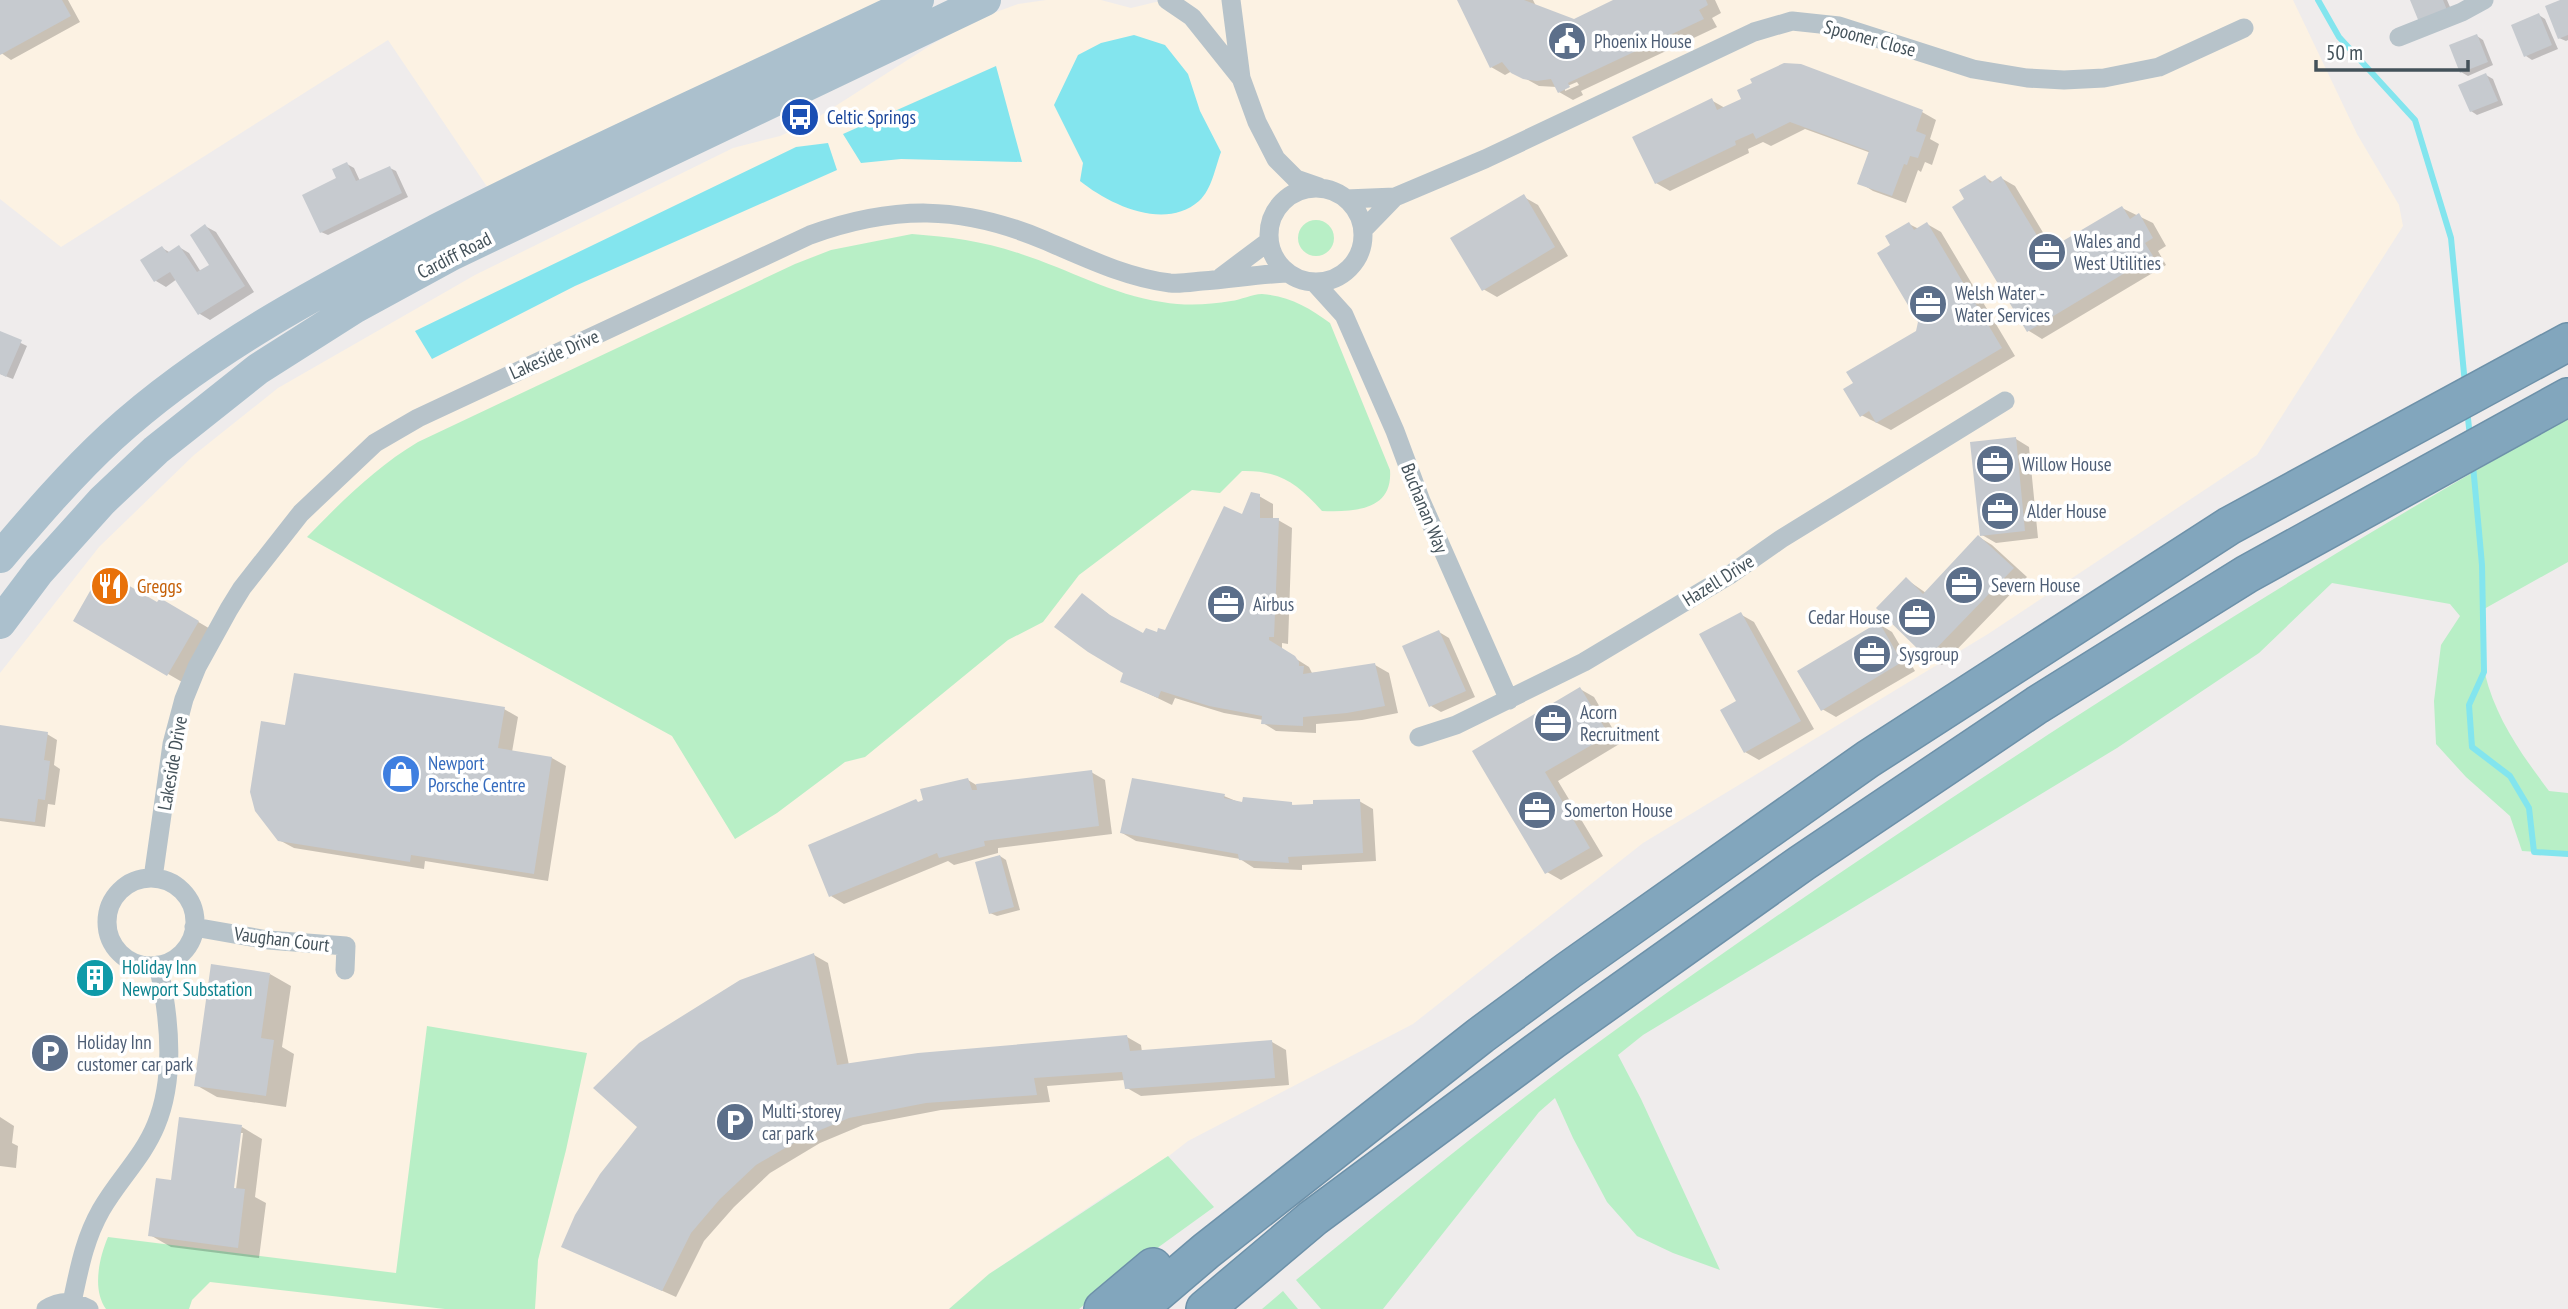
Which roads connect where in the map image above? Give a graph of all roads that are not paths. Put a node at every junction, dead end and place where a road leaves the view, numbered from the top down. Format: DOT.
graph roads {
  1 [pos="918,0"];
  2 [pos="985,0"];
  3 [pos="1167,0"];
  4 [pos="1231,0"];
  5 [pos="2484,0"];
  6 [pos="2244,28"];
  7 [pos="2399,37"];
  8 [pos="1241,78"];
  9 [pos="1276,159"];
  10 [pos="1322,188"];
  11 [pos="1395,197"];
  12 [pos="1346,199"];
  13 [pos="1281,204"];
  14 [pos="1363,230"];
  15 [pos="1269,241"];
  16 [pos="1357,260"];
  17 [pos="1287,273"];
  18 [pos="1217,280"];
  19 [pos="1315,282"];
  20 [pos="1344,315"];
  21 [pos="2568,342"];
  22 [pos="2568,397"];
  23 [pos="2005,401"];
  24 [pos="0,557"];
  25 [pos="0,623"];
  26 [pos="1509,700"];
  27 [pos="1419,737"];
  28 [pos="153,878"];
  29 [pos="194,927"];
  30 [pos="158,965"];
  31 [pos="345,970"];
  32 [pos="1481,1035"];
  33 [pos="1431,1131"];
  34 [pos="81,1306"];
  35 [pos="46,1309"];
  36 [pos="1103,1309"];
  37 [pos="1138,1309"];
  38 [pos="1205,1309"];
  39 [pos="1237,1309"];
  1 -- 24 [label="main road, Cardiff Road"];
  2 -- 25 [label="main road, Cardiff Road"];
  3 -- 8 [label="street"];
  4 -- 8 [label="street"];
  5 -- 7 [label="street"];
  6 -- 11 [label="street, Spooner Close"];
  8 -- 9 [label="street"];
  9 -- 10 [label="street"];
  9 -- 13 [label="street"];
  10 -- 12 [label="street"];
  10 -- 13 [label="street"];
  11 -- 12 [label="street, Spooner Close"];
  11 -- 14 [label="street, Spooner Close"];
  12 -- 14 [label="street"];
  13 -- 15 [label="street"];
  14 -- 16 [label="street, Buchanan Way"];
  15 -- 17 [label="street"];
  15 -- 18 [label="street"];
  16 -- 19 [label="street"];
  16 -- 20 [label="street, Buchanan Way"];
  17 -- 18 [label="street, Lakeside Drive"];
  17 -- 19 [label="street"];
  18 -- 28 [label="street, Lakeside Drive"];
  19 -- 20 [label="street, Buchanan Way"];
  20 -- 26 [label="street, Buchanan Way"];
  21 -- 32 [label="highway"];
  22 -- 33 [label="highway"];
  23 -- 26 [label="street, Hazell Drive"];
  26 -- 27 [label="street, Hazell Drive"];
  28 -- 29 [label="street"];
  28 -- 30 [label="street"];
  29 -- 30 [label="street"];
  29 -- 31 [label="street, Vaughan Court"];
  30 -- 34 [label="street"];
  32 -- 36 [label="highway"];
  32 -- 37 [label="highway"];
  33 -- 38 [label="highway"];
  33 -- 39 [label="highway"];
  34 -- 35 [label="street"];
}
